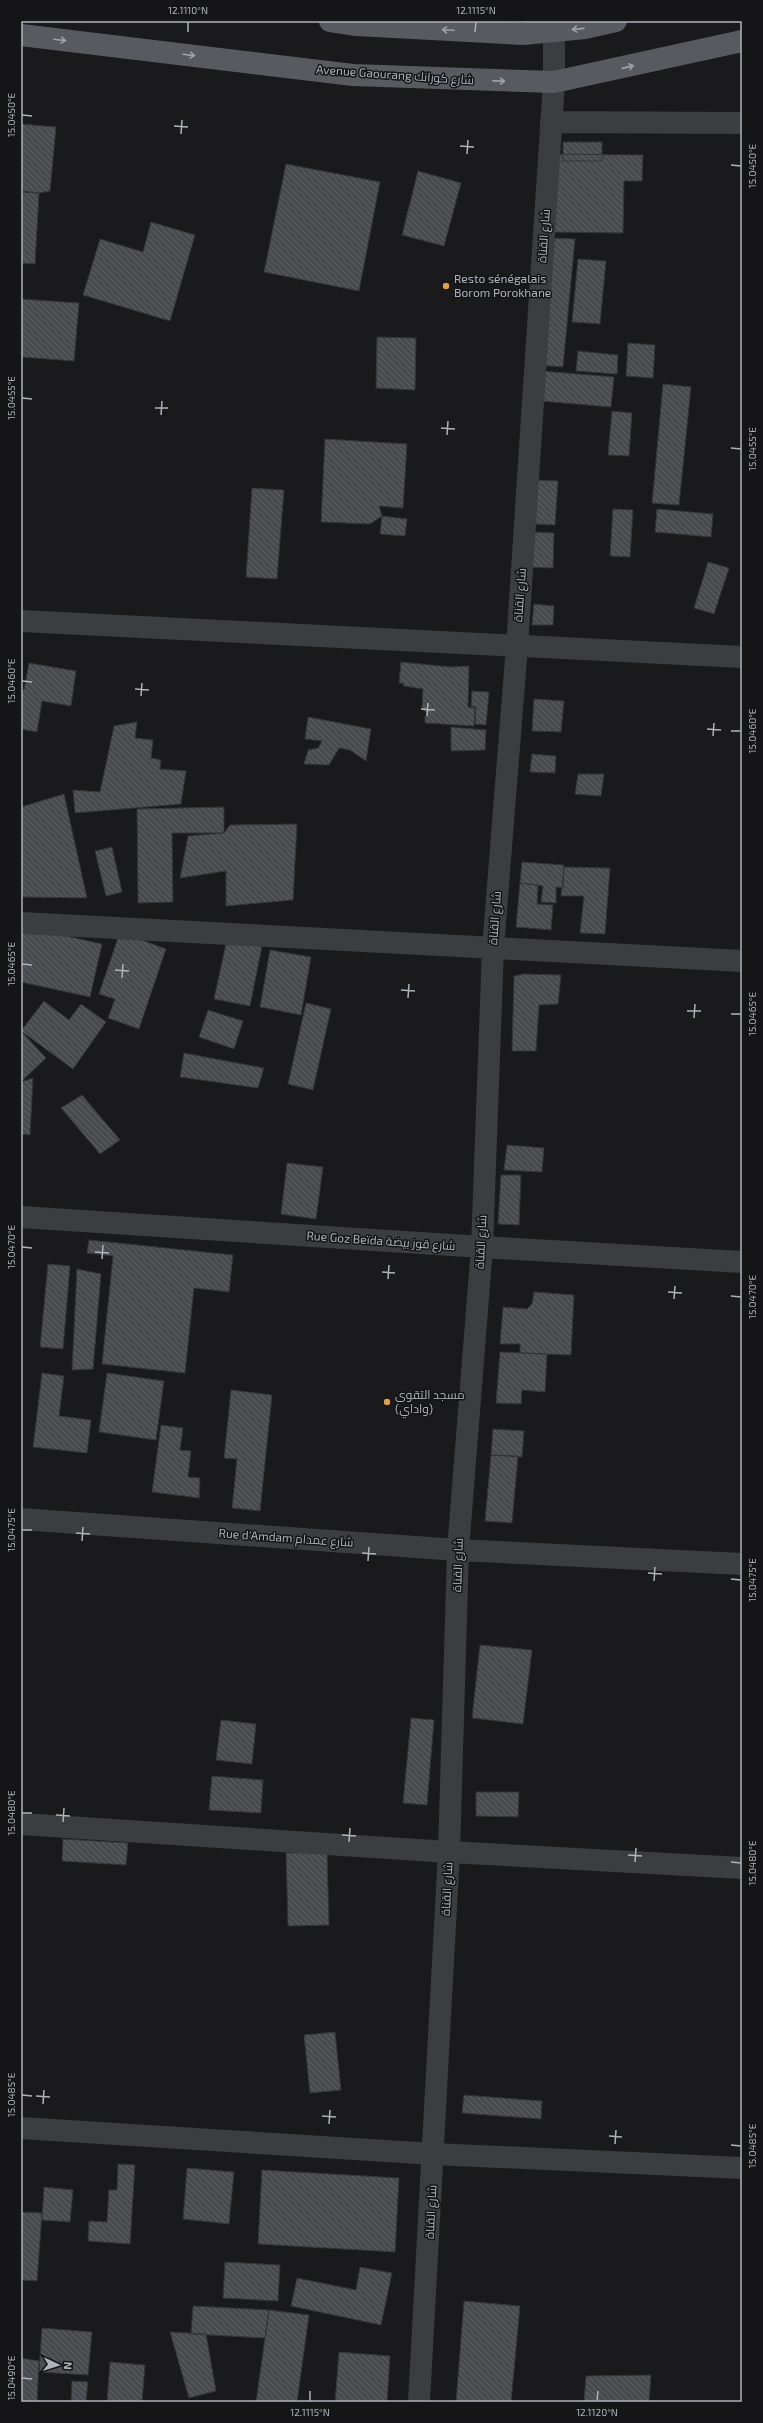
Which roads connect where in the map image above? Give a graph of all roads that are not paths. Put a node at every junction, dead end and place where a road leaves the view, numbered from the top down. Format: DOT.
graph roads {
  1 [pos="330,21"];
  2 [pos="616,21"];
  3 [pos="554,26"];
  4 [pos="21,35"];
  5 [pos="742,41"];
  6 [pos="554,82"];
  7 [pos="551,122"];
  8 [pos="742,123"];
  9 [pos="21,621"];
  10 [pos="517,646"];
  11 [pos="742,657"];
  12 [pos="21,923"];
  13 [pos="493,948"];
  14 [pos="742,961"];
  15 [pos="21,1217"];
  16 [pos="482,1247"];
  17 [pos="742,1262"];
  18 [pos="21,1520"];
  19 [pos="458,1550"];
  20 [pos="742,1564"];
  21 [pos="21,1824"];
  22 [pos="449,1852"];
  23 [pos="742,1868"];
  24 [pos="21,2128"];
  25 [pos="434,2154"];
  26 [pos="742,2168"];
  27 [pos="419,2402"];
  3 -- 1 [label="main road, one-way"];
  2 -- 3 [label="main road, one-way"];
  3 -- 6 [label="street, شارع القناة"];
  4 -- 6 [label="main road, Avenue Gaourang شارع كورانك, one-way"];
  6 -- 5 [label="main road, Avenue Gaourang شارع كورانك, one-way"];
  6 -- 7 [label="street, شارع القناة"];
  7 -- 8 [label="street"];
  7 -- 10 [label="street, شارع القناة"];
  9 -- 10 [label="street"];
  10 -- 11 [label="street"];
  10 -- 13 [label="street, شارع القناة"];
  12 -- 13 [label="street"];
  13 -- 14 [label="street"];
  13 -- 16 [label="street, شارع القناة"];
  15 -- 16 [label="street, Rue Goz Beïda شارع قوز بيضة"];
  16 -- 17 [label="street, Rue Goz Beïda شارع قوز بيضة"];
  16 -- 19 [label="street, شارع القناة"];
  18 -- 19 [label="street, Rue d'Amdam شارع عمدام"];
  19 -- 20 [label="street, Rue d'Amdam شارع عمدام"];
  19 -- 22 [label="street, شارع القناة"];
  21 -- 22 [label="street"];
  22 -- 23 [label="street"];
  22 -- 25 [label="street, شارع القناة"];
  24 -- 25 [label="street"];
  25 -- 26 [label="street"];
  25 -- 27 [label="street, شارع القناة"];
}
